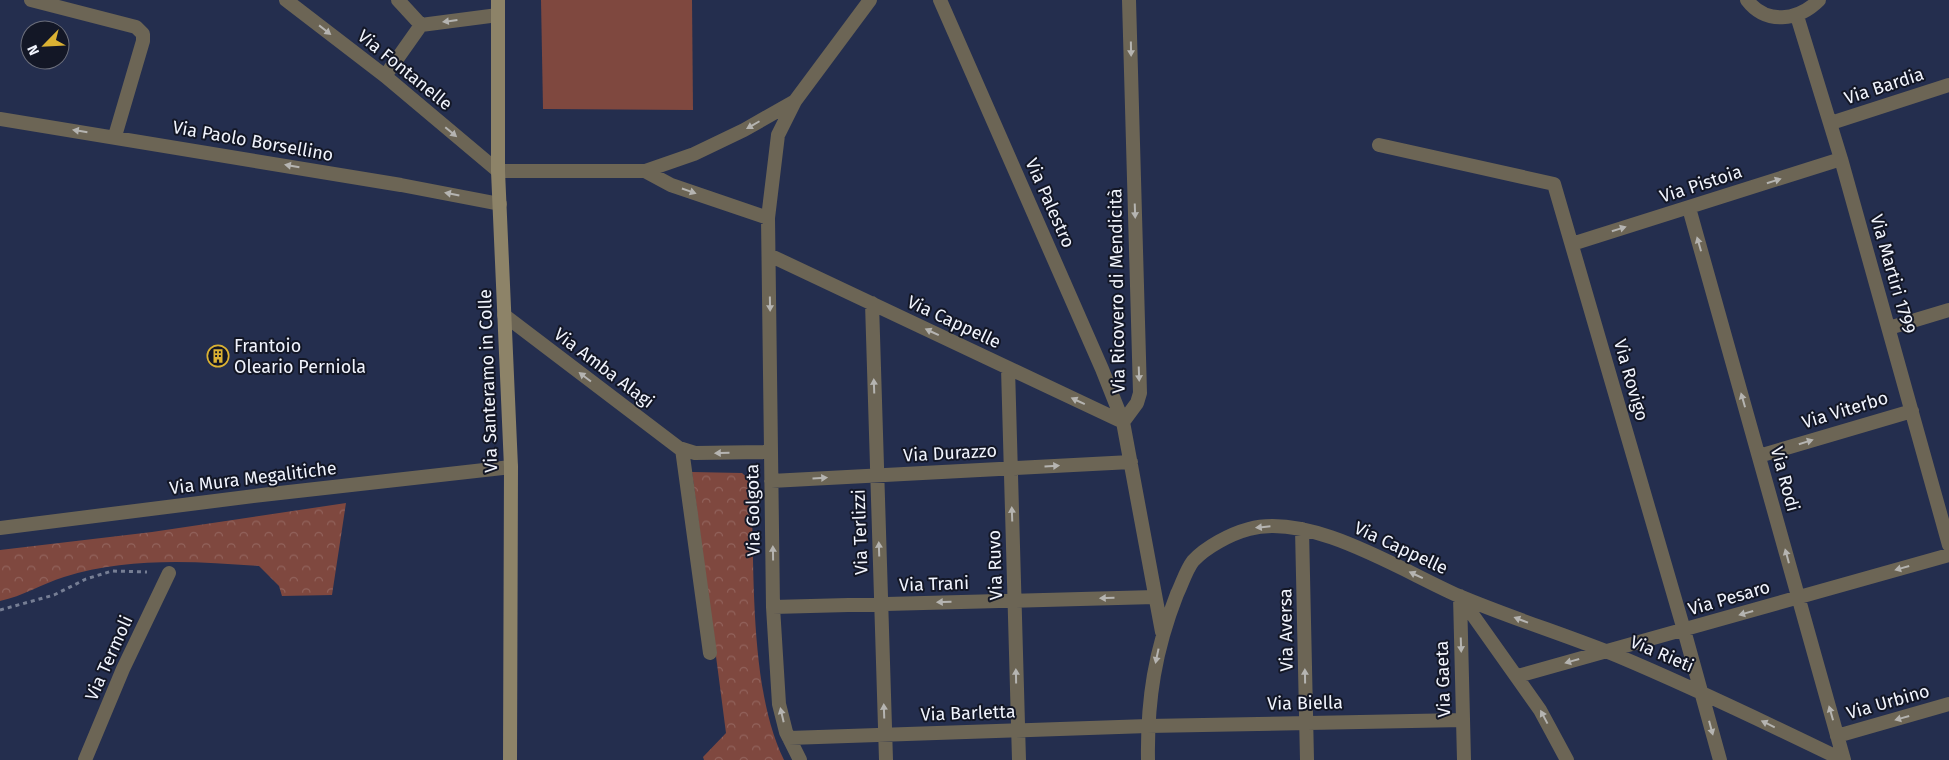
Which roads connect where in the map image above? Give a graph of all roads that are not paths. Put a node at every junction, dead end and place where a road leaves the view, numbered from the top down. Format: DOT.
graph roads {
  1 [pos="30,0"];
  2 [pos="286,0"];
  3 [pos="398,0"];
  4 [pos="498,0"];
  5 [pos="870,0"];
  6 [pos="940,0"];
  7 [pos="1129,0"];
  8 [pos="1747,0"];
  9 [pos="1819,0"];
  10 [pos="498,15"];
  11 [pos="1797,16"];
  12 [pos="421,25"];
  13 [pos="385,76"];
  14 [pos="1949,85"];
  15 [pos="795,100"];
  16 [pos="0,119"];
  17 [pos="1830,123"];
  18 [pos="115,136"];
  19 [pos="1379,145"];
  20 [pos="1841,159"];
  21 [pos="498,170"];
  22 [pos="645,170"];
  23 [pos="500,204"];
  24 [pos="1689,208"];
  25 [pos="768,218"];
  26 [pos="1572,244"];
  27 [pos="769,255"];
  28 [pos="872,303"];
  29 [pos="1949,310"];
  30 [pos="504,315"];
  31 [pos="1888,328"];
  32 [pos="1008,368"];
  33 [pos="1912,411"];
  34 [pos="1123,422"];
  35 [pos="682,450"];
  36 [pos="771,452"];
  37 [pos="1759,456"];
  38 [pos="1131,462"];
  39 [pos="511,467"];
  40 [pos="1010,468"];
  41 [pos="877,475"];
  42 [pos="771,480"];
  43 [pos="0,528"];
  44 [pos="1302,529"];
  45 [pos="1949,545"];
  46 [pos="1949,555"];
  47 [pos="169,573"];
  48 [pos="1155,596"];
  49 [pos="1460,596"];
  50 [pos="1798,598"];
  51 [pos="1014,600"];
  52 [pos="881,604"];
  53 [pos="774,607"];
  54 [pos="1684,630"];
  55 [pos="1162,632"];
  56 [pos="1606,652"];
  57 [pos="710,653"];
  58 [pos="1518,676"];
  59 [pos="1701,692"];
  60 [pos="1949,704"];
  61 [pos="1463,720"];
  62 [pos="1306,722"];
  63 [pos="1148,726"];
  64 [pos="1018,730"];
  65 [pos="885,735"];
  66 [pos="1837,736"];
  67 [pos="789,738"];
  68 [pos="85,760"];
  69 [pos="510,760"];
  70 [pos="800,760"];
  71 [pos="886,760"];
  72 [pos="1019,760"];
  73 [pos="1148,760"];
  74 [pos="1307,760"];
  75 [pos="1464,760"];
  76 [pos="1567,760"];
  77 [pos="1720,760"];
  78 [pos="1843,760"];
  1 -- 18 [label="street"];
  2 -- 13 [label="street, Via Fontanelle, one-way"];
  3 -- 12 [label="street"];
  4 -- 10 [label="main road, Via Santeramo in Colle"];
  5 -- 15 [label="street"];
  6 -- 34 [label="street, Via Palestro"];
  7 -- 34 [label="street, Via Ricovero di Mendicità, one-way"];
  8 -- 11 [label="street"];
  9 -- 11 [label="street"];
  10 -- 12 [label="street, one-way"];
  10 -- 21 [label="main road, Via Santeramo in Colle"];
  11 -- 17 [label="street, Via Martiri 1799"];
  12 -- 13 [label="street"];
  13 -- 21 [label="street, Via Fontanelle, one-way"];
  14 -- 17 [label="street, Via Bardia"];
  15 -- 22 [label="street, one-way"];
  15 -- 25 [label="street, Via Golgota"];
  18 -- 16 [label="street, Via Paolo Borsellino, one-way"];
  17 -- 20 [label="street, Via Martiri 1799"];
  23 -- 18 [label="street, Via Paolo Borsellino, one-way"];
  19 -- 26 [label="street, Via Rovigo"];
  24 -- 20 [label="street, Via Pistoia, one-way"];
  20 -- 31 [label="street, Via Martiri 1799"];
  21 -- 22 [label="street"];
  21 -- 23 [label="main road, Via Santeramo in Colle"];
  22 -- 25 [label="street, one-way"];
  23 -- 30 [label="main road, Via Santeramo in Colle"];
  26 -- 24 [label="street, Via Pistoia, one-way"];
  37 -- 24 [label="street, Via Rodi, one-way"];
  25 -- 27 [label="street, Via Golgota"];
  26 -- 54 [label="street, Via Rovigo"];
  27 -- 28 [label="street, Via Cappelle"];
  27 -- 36 [label="street, Via Golgota, one-way"];
  32 -- 28 [label="street, Via Cappelle, one-way"];
  41 -- 28 [label="street, Via Terlizzi, one-way"];
  29 -- 31 [label="street"];
  35 -- 30 [label="street, Via Amba Alagi, one-way"];
  30 -- 39 [label="main road, Via Santeramo in Colle"];
  31 -- 33 [label="street, Via Martiri 1799"];
  34 -- 32 [label="street, Via Cappelle, one-way"];
  32 -- 40 [label="street, Via Ruvo"];
  37 -- 33 [label="street, Via Viterbo, one-way"];
  33 -- 45 [label="street, Via Martiri 1799"];
  34 -- 38 [label="street"];
  36 -- 35 [label="street, one-way"];
  35 -- 57 [label="street"];
  36 -- 42 [label="street, Via Golgota"];
  50 -- 37 [label="street, Via Rodi, one-way"];
  40 -- 38 [label="street, Via Durazzo, one-way"];
  38 -- 48 [label="street"];
  39 -- 43 [label="street, Via Mura Megalitiche"];
  39 -- 69 [label="main road, Via Santeramo in Colle"];
  40 -- 41 [label="street, Via Durazzo"];
  51 -- 40 [label="street, Via Ruvo, one-way"];
  42 -- 41 [label="street, Via Durazzo, one-way"];
  52 -- 41 [label="street, Via Terlizzi, one-way"];
  53 -- 42 [label="street, Via Golgota, one-way"];
  49 -- 44 [label="street, Via Cappelle, one-way"];
  44 -- 55 [label="street, Via Cappelle, one-way"];
  62 -- 44 [label="street, Via Aversa, one-way"];
  46 -- 50 [label="street, Via Pesaro, one-way"];
  47 -- 68 [label="street, Via Termoli"];
  48 -- 51 [label="street, Via Trani, one-way"];
  48 -- 55 [label="street"];
  56 -- 49 [label="street, Via Rieti, one-way"];
  49 -- 58 [label="street, Via Cappelle"];
  49 -- 61 [label="street, Via Gaeta, one-way"];
  50 -- 54 [label="street, Via Pesaro, one-way"];
  66 -- 50 [label="street, Via Rodi, one-way"];
  51 -- 52 [label="street, Via Trani, one-way"];
  64 -- 51 [label="street, Via Ruvo, one-way"];
  52 -- 53 [label="street, Via Trani"];
  65 -- 52 [label="street, Via Terlizzi, one-way"];
  67 -- 53 [label="street, Via Golgota, one-way"];
  54 -- 56 [label="street, Via Pesaro"];
  54 -- 59 [label="street, Via Rovigo"];
  55 -- 63 [label="street, one-way"];
  56 -- 58 [label="street, Via Pesaro, one-way"];
  56 -- 59 [label="street, Via Rieti"];
  76 -- 58 [label="street, Via Cappelle, one-way"];
  59 -- 77 [label="street, Via Rovigo, one-way"];
  78 -- 59 [label="street, Via Rieti, one-way"];
  60 -- 66 [label="street, Via Urbino, one-way"];
  61 -- 62 [label="street, Via Biella"];
  61 -- 75 [label="street, Via Gaeta"];
  62 -- 63 [label="street, Via Biella"];
  62 -- 74 [label="street, Via Aversa"];
  63 -- 64 [label="street, Via Barletta"];
  63 -- 73 [label="street"];
  64 -- 65 [label="street, Via Barletta"];
  64 -- 72 [label="street, Via Ruvo"];
  65 -- 67 [label="street, Via Barletta"];
  65 -- 71 [label="street, Via Terlizzi"];
  66 -- 78 [label="street, Via Rodi"];
  67 -- 70 [label="street, Via Golgota"];
}
